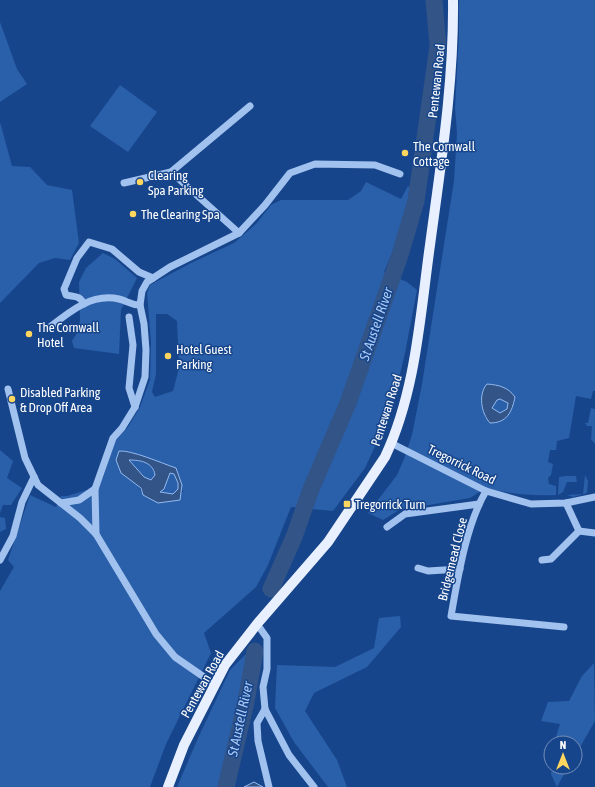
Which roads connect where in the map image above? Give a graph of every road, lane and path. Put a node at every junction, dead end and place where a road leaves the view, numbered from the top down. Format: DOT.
graph roads {
  1 [pos="453,0"];
  2 [pos="250,106"];
  3 [pos="171,172"];
  4 [pos="400,174"];
  5 [pos="124,183"];
  6 [pos="239,233"];
  7 [pos="153,278"];
  8 [pos="84,304"];
  9 [pos="140,304"];
  10 [pos="129,317"];
  11 [pos="50,327"];
  12 [pos="8,389"];
  13 [pos="135,407"];
  14 [pos="391,443"];
  15 [pos="34,477"];
  16 [pos="96,489"];
  17 [pos="486,491"];
  18 [pos="595,497"];
  19 [pos="61,503"];
  20 [pos="566,503"];
  21 [pos="479,504"];
  22 [pos="387,527"];
  23 [pos="579,531"];
  24 [pos="595,533"];
  25 [pos="96,534"];
  26 [pos="0,560"];
  27 [pos="542,560"];
  28 [pos="418,568"];
  29 [pos="460,569"];
  30 [pos="257,624"];
  31 [pos="564,627"];
  32 [pos="214,684"];
  33 [pos="265,709"];
  34 [pos="168,787"];
  35 [pos="269,787"];
  36 [pos="314,787"];
  1 -- 14 [label="main road, Pentewan Road"];
  2 -- 3 [label="street"];
  3 -- 5 [label="street"];
  3 -- 6 [label="street"];
  4 -- 6 [label="street"];
  6 -- 7 [label="street"];
  7 -- 8 [label="street"];
  7 -- 9 [label="street"];
  8 -- 9 [label="street"];
  8 -- 11 [label="street"];
  9 -- 13 [label="street"];
  10 -- 13 [label="street"];
  12 -- 15 [label="street"];
  13 -- 16 [label="street"];
  14 -- 17 [label="street, Tregorrick Road"];
  14 -- 30 [label="main road, Pentewan Road"];
  15 -- 19 [label="street"];
  15 -- 26 [label="street"];
  16 -- 19 [label="street"];
  16 -- 25 [label="street"];
  17 -- 20 [label="street, Tregorrick Road"];
  17 -- 21 [label="street, Bridgemead Close"];
  18 -- 20 [label="street, Tregorrick Road"];
  19 -- 25 [label="street"];
  20 -- 23 [label="street"];
  21 -- 22 [label="street"];
  21 -- 29 [label="street, Bridgemead Close"];
  23 -- 24 [label="street"];
  23 -- 27 [label="street"];
  25 -- 32 [label="street"];
  28 -- 29 [label="street"];
  29 -- 31 [label="street, Bridgemead Close"];
  30 -- 32 [label="main road, Pentewan Road"];
  30 -- 33 [label="street"];
  32 -- 34 [label="main road, Pentewan Road"];
  33 -- 35 [label="street"];
  33 -- 36 [label="street"];
}
